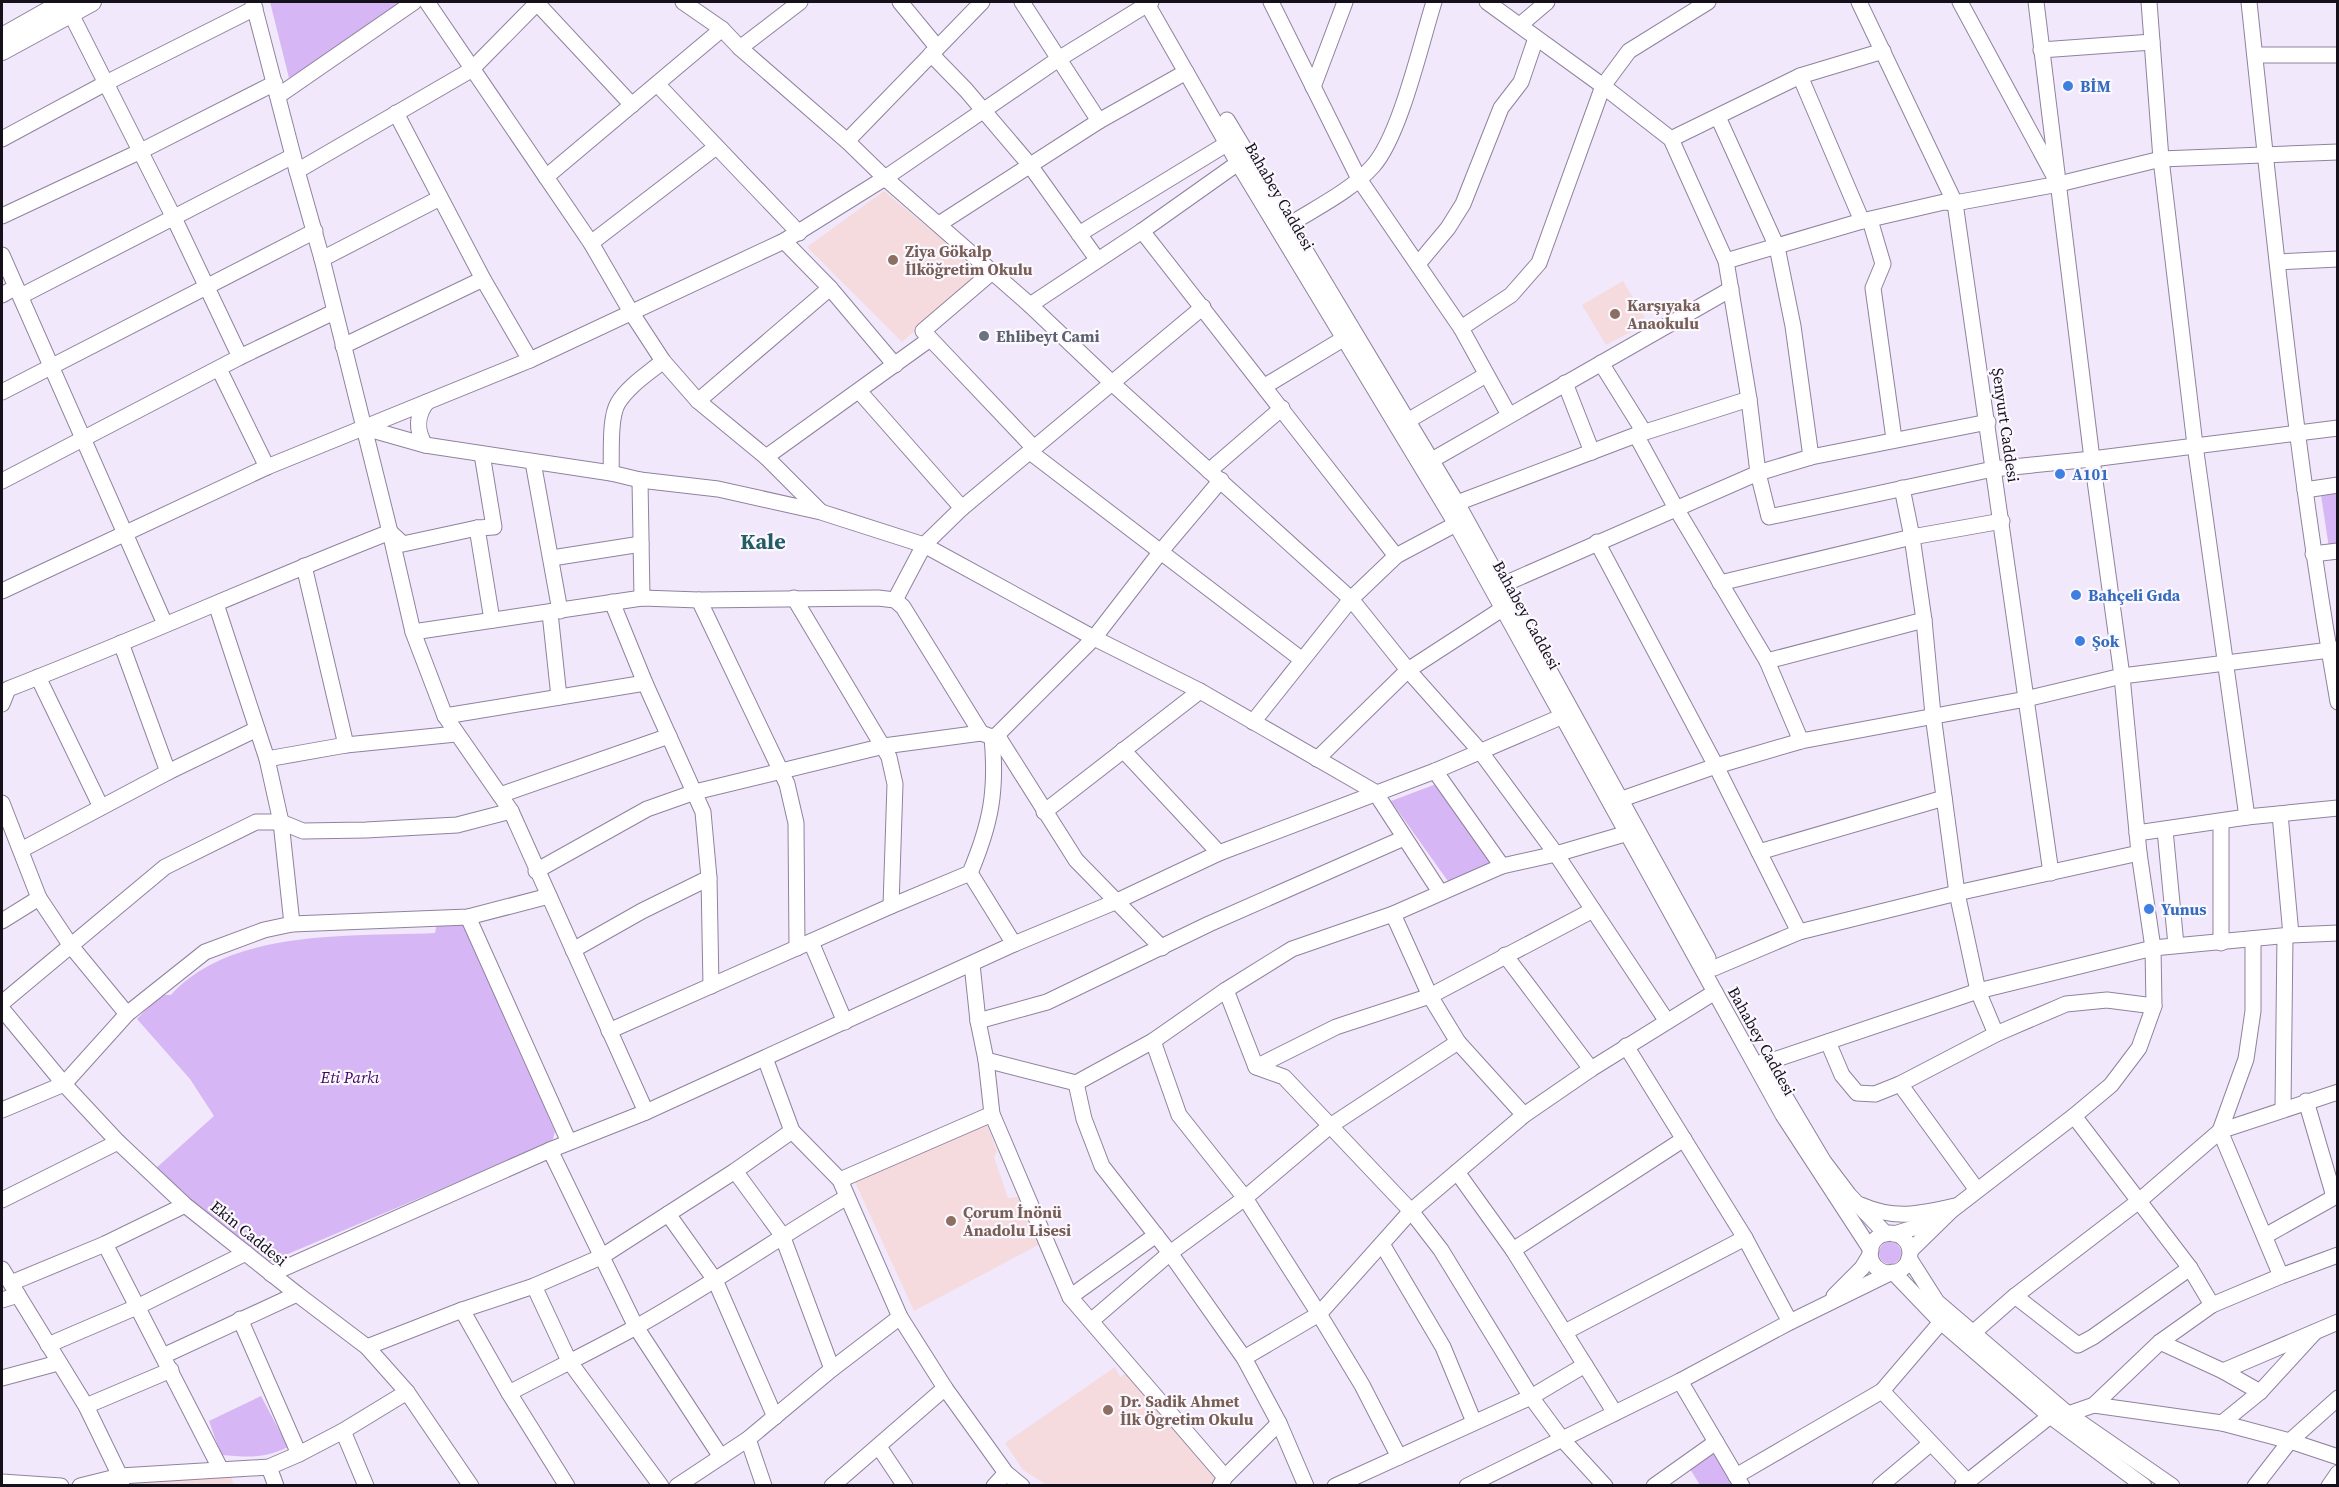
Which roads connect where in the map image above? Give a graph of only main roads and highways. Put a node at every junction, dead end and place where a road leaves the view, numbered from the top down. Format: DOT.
graph roads {
  1 [pos="92,2"];
  2 [pos="68,8"];
  3 [pos="2,37"];
  4 [pos="2,51"];
  1 -- 2 [label="main road"];
  2 -- 3 [label="main road"];
  2 -- 4 [label="main road"];
}
